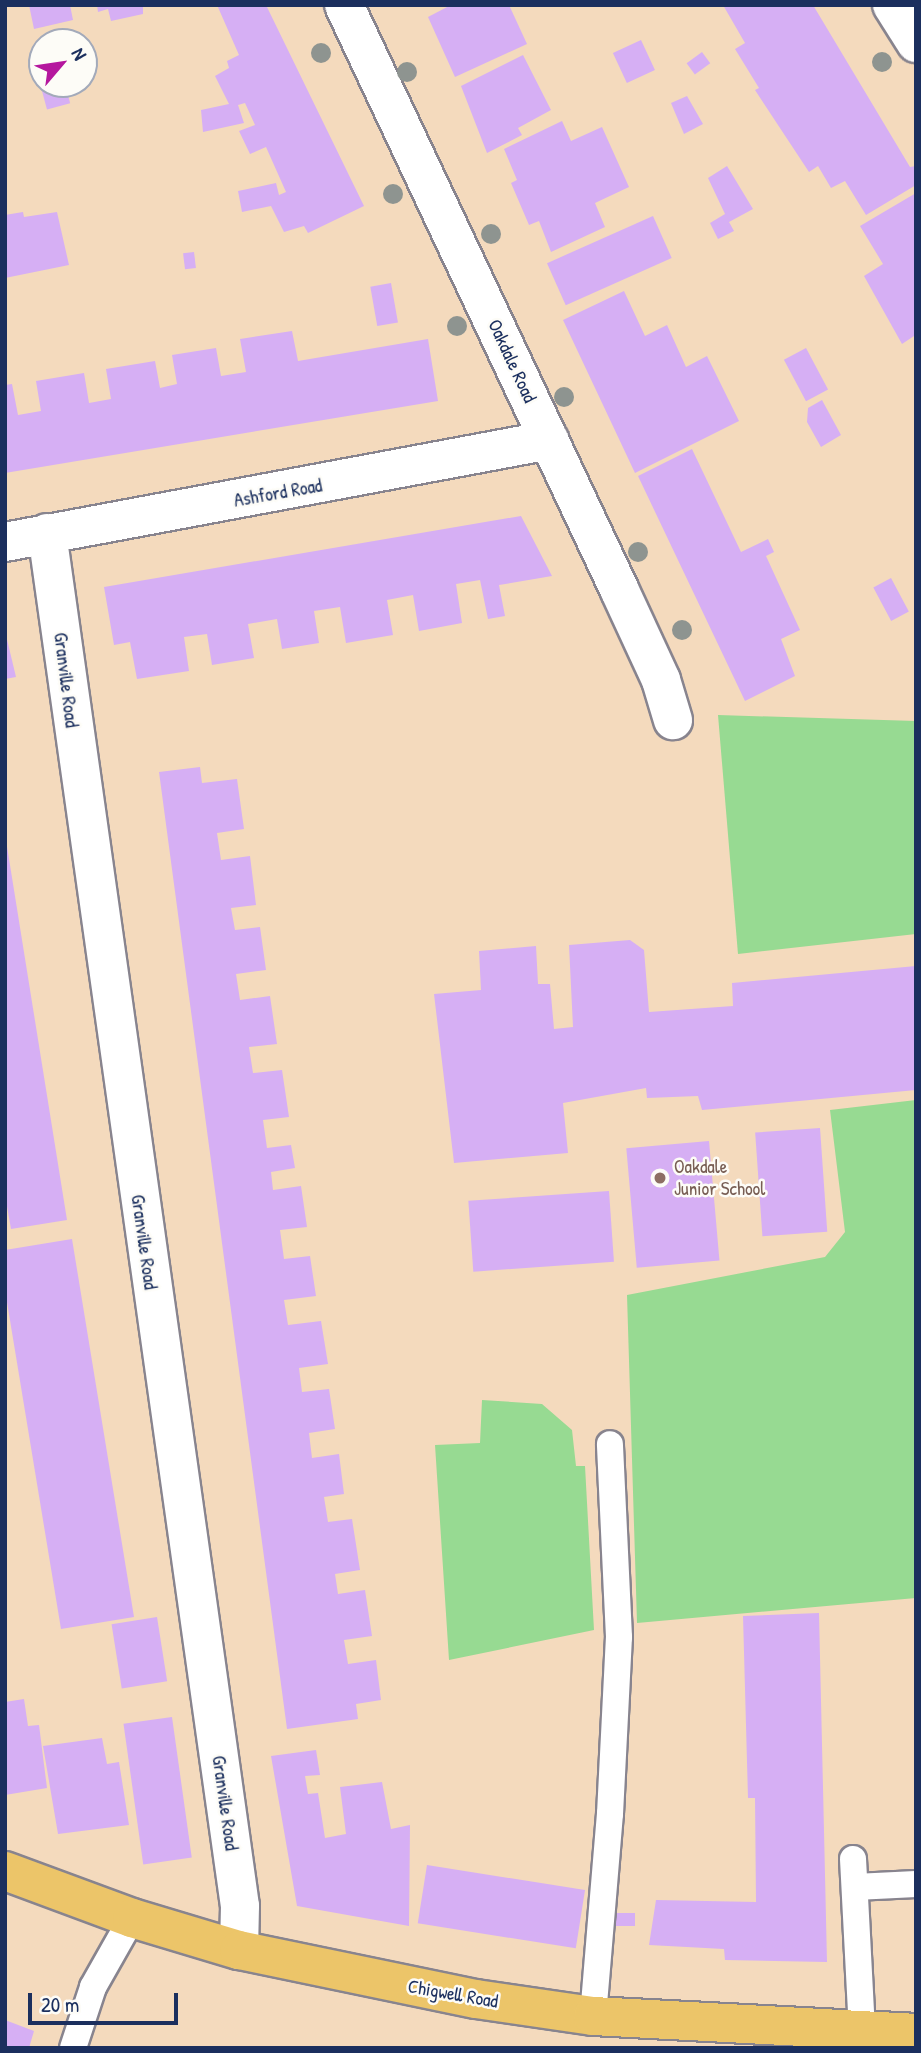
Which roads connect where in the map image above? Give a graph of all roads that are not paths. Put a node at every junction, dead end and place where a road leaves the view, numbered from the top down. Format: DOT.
graph roads {
  1 [pos="344,5"];
  2 [pos="892,5"];
  3 [pos="916,43"];
  4 [pos="550,440"];
  5 [pos="47,533"];
  6 [pos="5,542"];
  7 [pos="673,720"];
  8 [pos="610,1444"];
  9 [pos="853,1859"];
  10 [pos="5,1871"];
  11 [pos="916,1884"];
  12 [pos="855,1887"];
  13 [pos="132,1918"];
  14 [pos="239,1950"];
  15 [pos="593,2016"];
  16 [pos="862,2032"];
  17 [pos="916,2033"];
  18 [pos="73,2048"];
  1 -- 4 [label="street, Oakdale Road"];
  2 -- 3 [label="street"];
  4 -- 5 [label="street, Ashford Road"];
  4 -- 7 [label="street, Oakdale Road"];
  5 -- 6 [label="street, Ashford Road"];
  5 -- 14 [label="street, Granville Road"];
  8 -- 15 [label="lane"];
  9 -- 12 [label="lane"];
  10 -- 13 [label="main road, Chigwell Road"];
  11 -- 12 [label="lane"];
  12 -- 16 [label="lane"];
  13 -- 14 [label="main road, Chigwell Road"];
  13 -- 18 [label="lane"];
  14 -- 15 [label="main road, Chigwell Road"];
  15 -- 16 [label="main road, Chigwell Road"];
  16 -- 17 [label="main road, Chigwell Road"];
}
